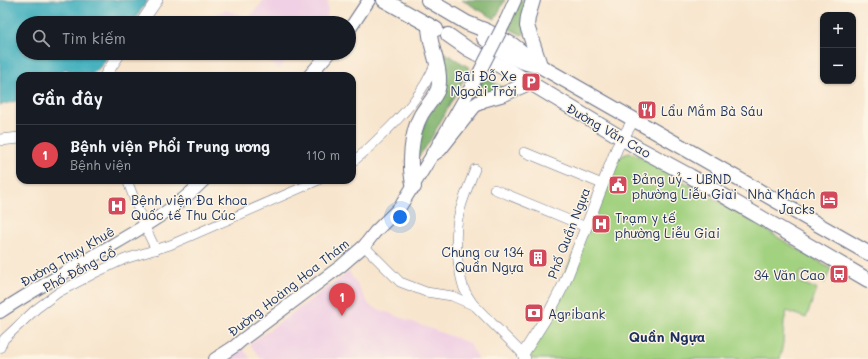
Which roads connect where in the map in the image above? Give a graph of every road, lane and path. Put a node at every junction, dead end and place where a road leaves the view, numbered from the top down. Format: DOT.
graph roads {
  1 [pos="157,0"];
  2 [pos="369,0"];
  3 [pos="384,0"];
  4 [pos="428,0"];
  5 [pos="515,0"];
  6 [pos="533,0"];
  7 [pos="448,5"];
  8 [pos="146,16"];
  9 [pos="356,20"];
  10 [pos="429,26"];
  11 [pos="115,60"];
  12 [pos="323,60"];
  13 [pos="436,62"];
  14 [pos="540,66"];
  15 [pos="108,72"];
  16 [pos="312,72"];
  17 [pos="529,83"];
  18 [pos="634,119"];
  19 [pos="16,138"];
  20 [pos="623,139"];
  21 [pos="0,140"];
  22 [pos="524,152"];
  23 [pos="433,154"];
  24 [pos="356,160"];
  25 [pos="475,169"];
  26 [pos="129,184"];
  27 [pos="200,184"];
  28 [pos="310,184"];
  29 [pos="602,184"];
  30 [pos="414,187"];
  31 [pos="494,189"];
  32 [pos="145,227"];
  33 [pos="586,227"];
  34 [pos="364,246"];
  35 [pos="156,250"];
  36 [pos="868,253"];
  37 [pos="868,280"];
  38 [pos="475,306"];
  39 [pos="0,312"];
  40 [pos="0,348"];
  41 [pos="524,356"];
  42 [pos="215,359"];
  1 -- 8 [label="street"];
  2 -- 9 [label="main road"];
  3 -- 10 [label="main road, Đường Văn Cao"];
  4 -- 7 [label="main road, Đường Văn Cao"];
  5 -- 23 [label="main road, Đường Hoàng Hoa Thám, bridge"];
  6 -- 14 [label="main road"];
  7 -- 14 [label="main road, Đường Văn Cao"];
  10 -- 13 [label="main road"];
  10 -- 17 [label="main road, Đường Văn Cao"];
  11 -- 15 [label="street"];
  12 -- 16 [label="main road"];
  13 -- 24 [label="street"];
  13 -- 30 [label="main road"];
  14 -- 18 [label="main road, Đường Văn Cao"];
  17 -- 20 [label="main road, Đường Văn Cao"];
  17 -- 23 [label="main road"];
  18 -- 20 [label="street, Phố Quần Ngựa"];
  18 -- 36 [label="main road, Đường Văn Cao"];
  19 -- 21 [label="street"];
  20 -- 29 [label="street, Phố Quần Ngựa"];
  20 -- 37 [label="main road, Đường Văn Cao"];
  22 -- 29 [label="street"];
  23 -- 30 [label="main road, Đường Hoàng Hoa Thám"];
  25 -- 38 [label="street"];
  26 -- 32 [label="street"];
  27 -- 32 [label="main road, Đường Thụy Khuê"];
  28 -- 35 [label="street, Phố Đồng Cổ"];
  29 -- 33 [label="street, Phố Quần Ngựa"];
  30 -- 34 [label="main road, Đường Hoàng Hoa Thám"];
  31 -- 33 [label="street"];
  32 -- 35 [label="street"];
  32 -- 39 [label="main road, Đường Thụy Khuê"];
  33 -- 41 [label="street, Phố Quần Ngựa"];
  34 -- 38 [label="street"];
  34 -- 42 [label="main road, Đường Hoàng Hoa Thám"];
  35 -- 40 [label="street, Phố Đồng Cổ"];
  38 -- 41 [label="street"];
}
